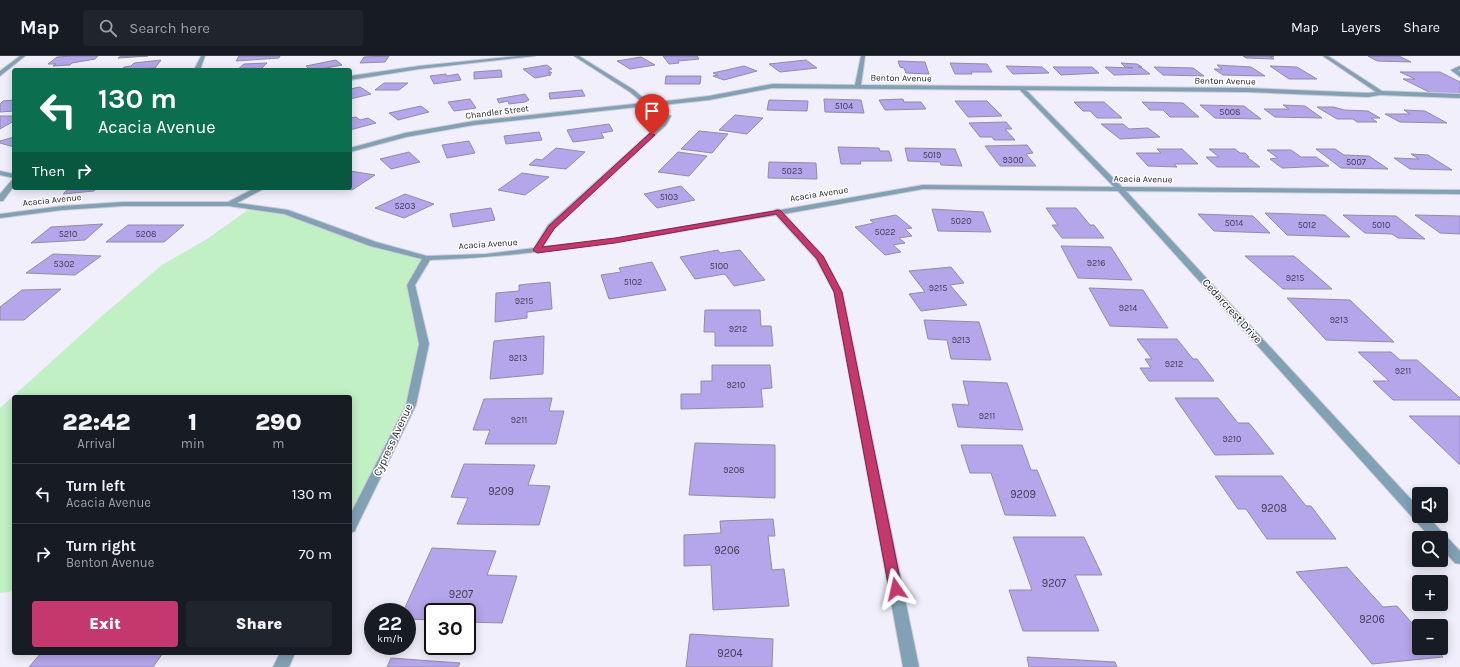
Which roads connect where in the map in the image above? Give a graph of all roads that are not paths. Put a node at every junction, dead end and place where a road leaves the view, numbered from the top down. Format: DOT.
graph roads {
  1 [pos="23,56"];
  2 [pos="203,56"];
  3 [pos="533,56"];
  4 [pos="576,56"];
  5 [pos="863,56"];
  6 [pos="1325,56"];
  7 [pos="198,68"];
  8 [pos="1460,68"];
  9 [pos="0,74"];
  10 [pos="1460,74"];
  11 [pos="352,78"];
  12 [pos="858,86"];
  13 [pos="1021,88"];
  14 [pos="1380,93"];
  15 [pos="1460,96"];
  16 [pos="648,105"];
  17 [pos="352,149"];
  18 [pos="0,173"];
  19 [pos="12,176"];
  20 [pos="12,184"];
  21 [pos="1119,188"];
  22 [pos="257,190"];
  23 [pos="1460,192"];
  24 [pos="0,199"];
  25 [pos="229,204"];
  26 [pos="777,211"];
  27 [pos="0,216"];
  28 [pos="537,250"];
  29 [pos="427,258"];
  30 [pos="352,524"];
  31 [pos="1433,531"];
  32 [pos="1448,547"];
  33 [pos="1460,559"];
  34 [pos="287,655"];
  35 [pos="281,667"];
  36 [pos="911,667"];
  1 -- 9 [label="street"];
  2 -- 7 [label="street"];
  3 -- 11 [label="street"];
  4 -- 16 [label="street"];
  5 -- 12 [label="street"];
  6 -- 14 [label="street"];
  8 -- 10 [label="street"];
  12 -- 13 [label="street, Benton Avenue"];
  12 -- 16 [label="street, Benton Avenue"];
  13 -- 14 [label="street, Benton Avenue"];
  13 -- 21 [label="street, Cedarcrest Drive"];
  14 -- 15 [label="street, Benton Avenue"];
  16 -- 17 [label="street, Chandler Street"];
  16 -- 28 [label="street"];
  18 -- 19 [label="street"];
  20 -- 24 [label="street"];
  21 -- 23 [label="street, Acacia Avenue"];
  21 -- 26 [label="street, Acacia Avenue"];
  21 -- 31 [label="street, Cedarcrest Drive"];
  22 -- 25 [label="street"];
  25 -- 27 [label="street, Acacia Avenue"];
  25 -- 29 [label="street, Acacia Avenue"];
  26 -- 28 [label="street, Acacia Avenue"];
  26 -- 36 [label="street"];
  28 -- 29 [label="street, Acacia Avenue"];
  29 -- 30 [label="street, Cypress Avenue"];
  32 -- 33 [label="street, Cedarcrest Drive"];
  34 -- 35 [label="street"];
}
